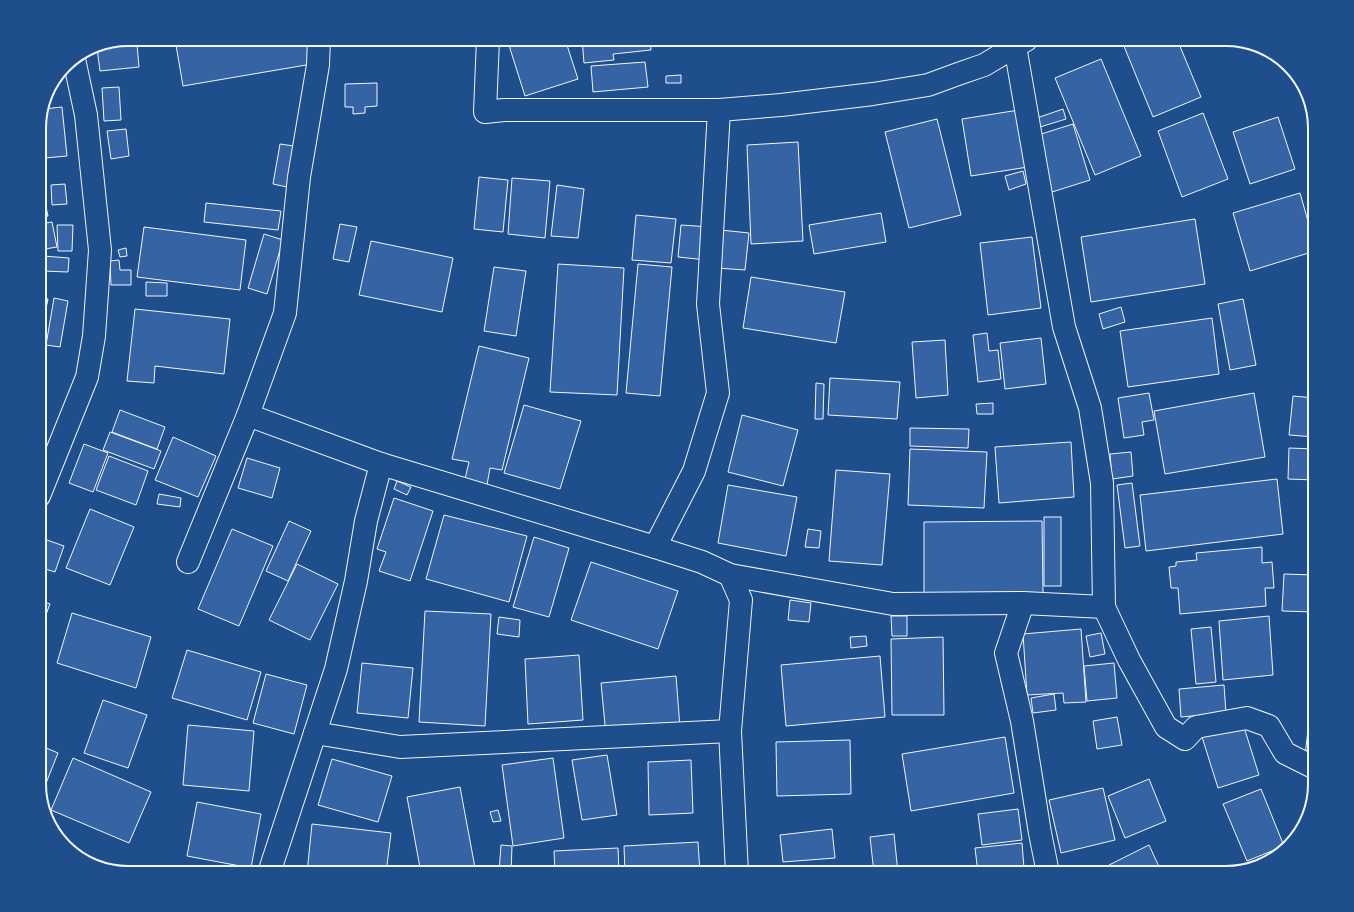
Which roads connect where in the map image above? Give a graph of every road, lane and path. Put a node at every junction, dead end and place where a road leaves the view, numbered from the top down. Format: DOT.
graph roads {
  1 [pos="318,46"];
  2 [pos="488,46"];
  3 [pos="1016,46"];
  4 [pos="1021,46"];
  5 [pos="75,65"];
  6 [pos="719,110"];
  7 [pos="248,415"];
  8 [pos="381,464"];
  9 [pos="46,479"];
  10 [pos="655,546"];
  11 [pos="188,562"];
  12 [pos="730,575"];
  13 [pos="1023,603"];
  14 [pos="1104,607"];
  15 [pos="730,731"];
  16 [pos="315,733"];
  17 [pos="1308,764"];
  18 [pos="271,866"];
  19 [pos="737,866"];
  20 [pos="1047,866"];
  1 -- 7 [label="street"];
  2 -- 6 [label="street"];
  3 -- 6 [label="street"];
  4 -- 14 [label="street"];
  5 -- 9 [label="street"];
  6 -- 10 [label="street"];
  7 -- 8 [label="street"];
  7 -- 11 [label="street"];
  8 -- 10 [label="street"];
  8 -- 16 [label="street"];
  10 -- 12 [label="street"];
  12 -- 13 [label="street"];
  12 -- 15 [label="street"];
  13 -- 14 [label="street"];
  13 -- 20 [label="street"];
  14 -- 17 [label="street"];
  15 -- 16 [label="street"];
  15 -- 19 [label="street"];
  16 -- 18 [label="street"];
}
